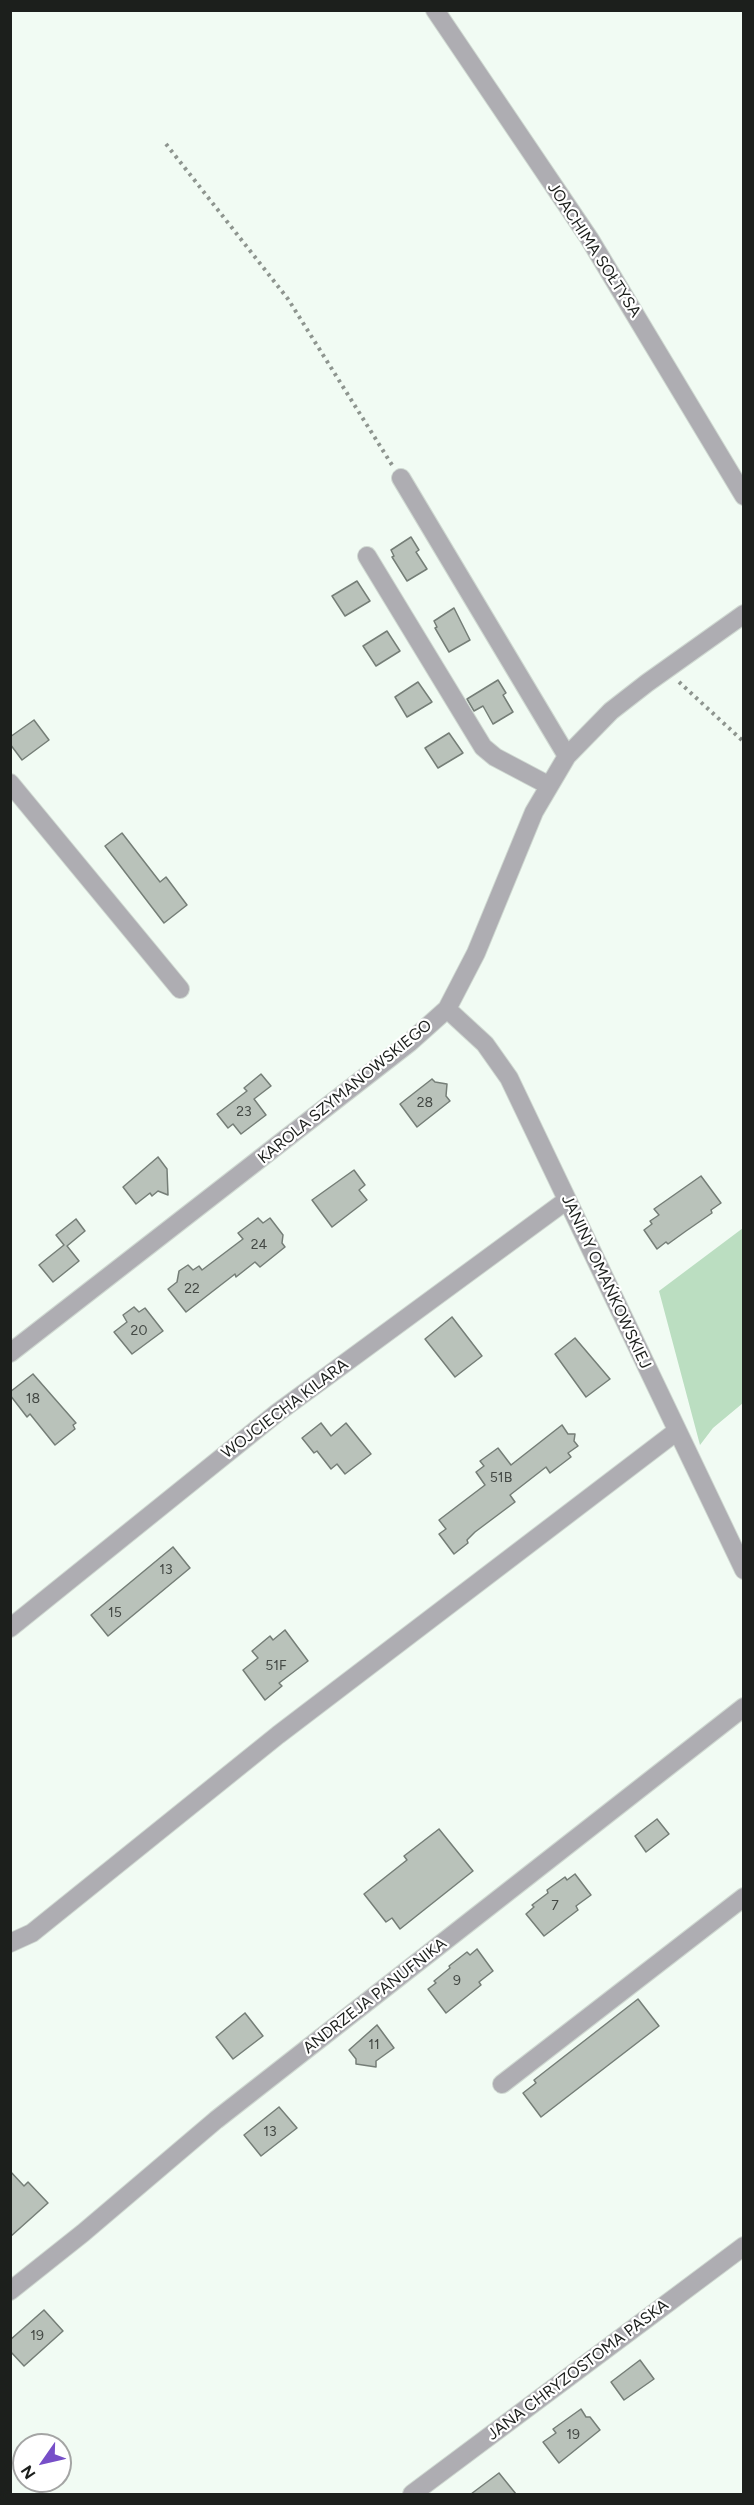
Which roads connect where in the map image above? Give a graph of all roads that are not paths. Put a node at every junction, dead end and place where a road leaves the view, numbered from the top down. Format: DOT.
graph roads {
  1 [pos="435,10"];
  2 [pos="401,478"];
  3 [pos="744,496"];
  4 [pos="367,556"];
  5 [pos="744,614"];
  6 [pos="567,756"];
  7 [pos="10,783"];
  8 [pos="548,785"];
  9 [pos="180,988"];
  10 [pos="447,1009"];
  11 [pos="567,1200"];
  12 [pos="10,1353"];
  13 [pos="677,1431"];
  14 [pos="744,1570"];
  15 [pos="10,1628"];
  16 [pos="744,1707"];
  17 [pos="744,1897"];
  18 [pos="10,1943"];
  19 [pos="502,2084"];
  20 [pos="744,2246"];
  21 [pos="10,2291"];
  22 [pos="412,2494"];
  1 -- 3 [label="street, JOACHIMA SOŁTYSA"];
  2 -- 6 [label="street"];
  4 -- 8 [label="street"];
  5 -- 6 [label="street, KAROLA SZYMANOWSKIEGO"];
  6 -- 8 [label="street, KAROLA SZYMANOWSKIEGO"];
  7 -- 9 [label="street"];
  8 -- 10 [label="street, KAROLA SZYMANOWSKIEGO"];
  10 -- 11 [label="street, JANINY OMAŃKOWSKIEJ"];
  10 -- 12 [label="street, KAROLA SZYMANOWSKIEGO"];
  11 -- 13 [label="street, JANINY OMAŃKOWSKIEJ"];
  11 -- 15 [label="street, WOJCIECHA KILARA"];
  13 -- 14 [label="street, JANINY OMAŃKOWSKIEJ"];
  13 -- 18 [label="street"];
  16 -- 21 [label="street, ANDRZEJA PANUFNIKA"];
  17 -- 19 [label="street"];
  20 -- 22 [label="street, JANA CHRYZOSTOMA PASKA"];
}
